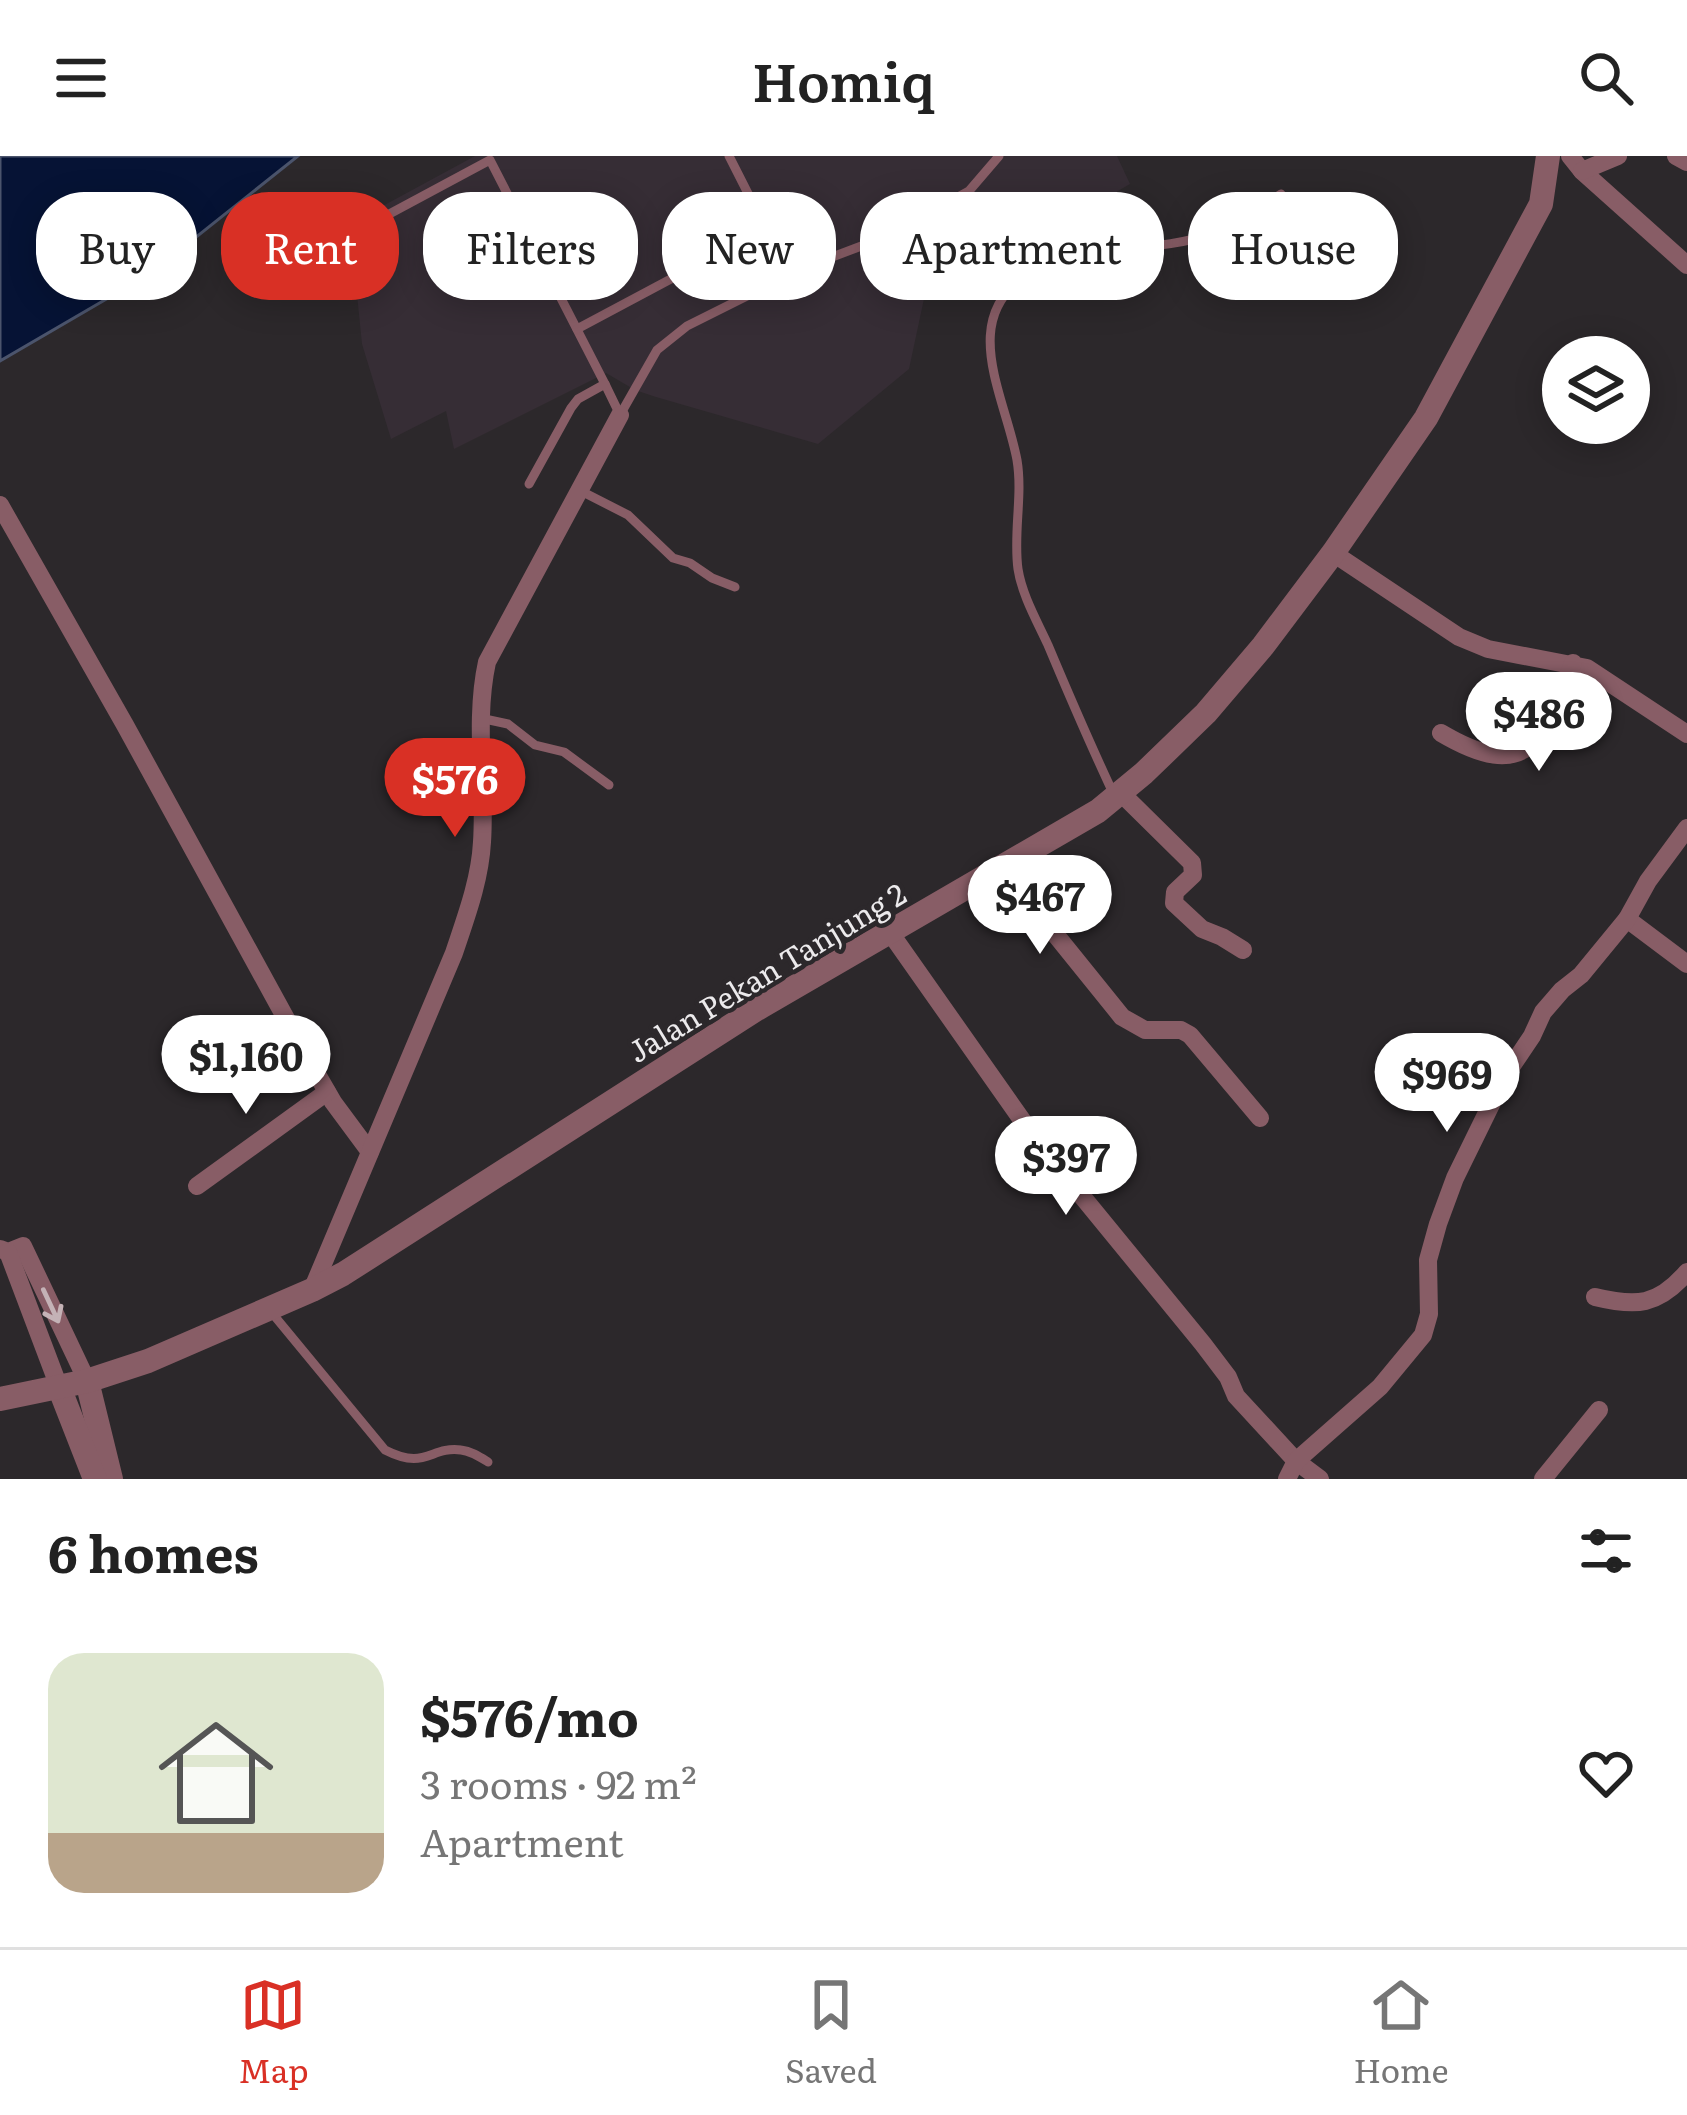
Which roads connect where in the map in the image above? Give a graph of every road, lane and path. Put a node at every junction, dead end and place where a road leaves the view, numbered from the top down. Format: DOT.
graph roads {
  1 [pos="729,156"];
  2 [pos="1000,156"];
  3 [pos="1548,156"];
  4 [pos="1618,156"];
  5 [pos="1676,156"];
  6 [pos="494,158"];
  7 [pos="1687,162"];
  8 [pos="1576,164"];
  9 [pos="747,192"];
  10 [pos="399,209"];
  11 [pos="1188,240"];
  12 [pos="836,255"];
  13 [pos="1687,265"];
  14 [pos="662,283"];
  15 [pos="741,300"];
  16 [pos="577,329"];
  17 [pos="605,384"];
  18 [pos="620,415"];
  19 [pos="529,484"];
  20 [pos="579,490"];
  21 [pos="0,505"];
  22 [pos="1334,553"];
  23 [pos="735,586"];
  24 [pos="1574,663"];
  25 [pos="480,718"];
  26 [pos="1441,733"];
  27 [pos="1687,734"];
  28 [pos="609,785"];
  29 [pos="1118,795"];
  30 [pos="1687,828"];
  31 [pos="1004,864"];
  32 [pos="1627,920"];
  33 [pos="889,931"];
  34 [pos="1243,950"];
  35 [pos="1687,964"];
  36 [pos="327,1092"];
  37 [pos="1260,1118"];
  38 [pos="370,1152"];
  39 [pos="196,1186"];
  40 [pos="4,1251"];
  41 [pos="1687,1272"];
  42 [pos="312,1290"];
  43 [pos="1595,1297"];
  44 [pos="269,1309"];
  45 [pos="87,1381"];
  46 [pos="59,1387"];
  47 [pos="0,1399"];
  48 [pos="1599,1410"];
  49 [pos="488,1462"];
  50 [pos="1292,1470"];
  51 [pos="95,1479"];
  52 [pos="111,1479"];
  53 [pos="1320,1479"];
  54 [pos="1543,1479"];
  1 -- 9 [label="lane"];
  2 -- 12 [label="lane"];
  3 -- 22 [label="street, Jalan Pekan Tanjung 2"];
  4 -- 8 [label="street"];
  5 -- 7 [label="street"];
  6 -- 10 [label="lane"];
  6 -- 16 [label="lane"];
  8 -- 13 [label="street"];
  11 -- 29 [label="lane"];
  14 -- 16 [label="lane"];
  15 -- 18 [label="lane"];
  16 -- 17 [label="lane"];
  17 -- 18 [label="lane"];
  17 -- 19 [label="lane"];
  18 -- 20 [label="street"];
  20 -- 23 [label="lane"];
  20 -- 25 [label="street"];
  21 -- 36 [label="street"];
  22 -- 24 [label="street"];
  22 -- 29 [label="street, Jalan Pekan Tanjung 2"];
  24 -- 26 [label="street"];
  24 -- 27 [label="street"];
  25 -- 28 [label="lane"];
  25 -- 38 [label="street"];
  29 -- 31 [label="street, Jalan Pekan Tanjung 2"];
  29 -- 34 [label="street"];
  30 -- 32 [label="street"];
  31 -- 33 [label="street, Jalan Pekan Tanjung 2"];
  31 -- 37 [label="street"];
  32 -- 35 [label="street"];
  32 -- 50 [label="street"];
  33 -- 42 [label="street, Jalan Pekan Tanjung 2"];
  33 -- 50 [label="street"];
  36 -- 38 [label="street"];
  36 -- 39 [label="street"];
  38 -- 42 [label="street"];
  40 -- 45 [label="street, one-way"];
  40 -- 46 [label="street"];
  41 -- 43 [label="street"];
  42 -- 44 [label="street, Jalan Pekan Tanjung 2"];
  44 -- 45 [label="street, Jalan Pekan Tanjung 2"];
  44 -- 49 [label="lane"];
  45 -- 46 [label="street, Jalan Pekan Tanjung 2"];
  45 -- 52 [label="street"];
  46 -- 47 [label="street, Jalan Pekan Tanjung 2"];
  46 -- 51 [label="street"];
  48 -- 54 [label="street"];
  50 -- 53 [label="street"];
}
